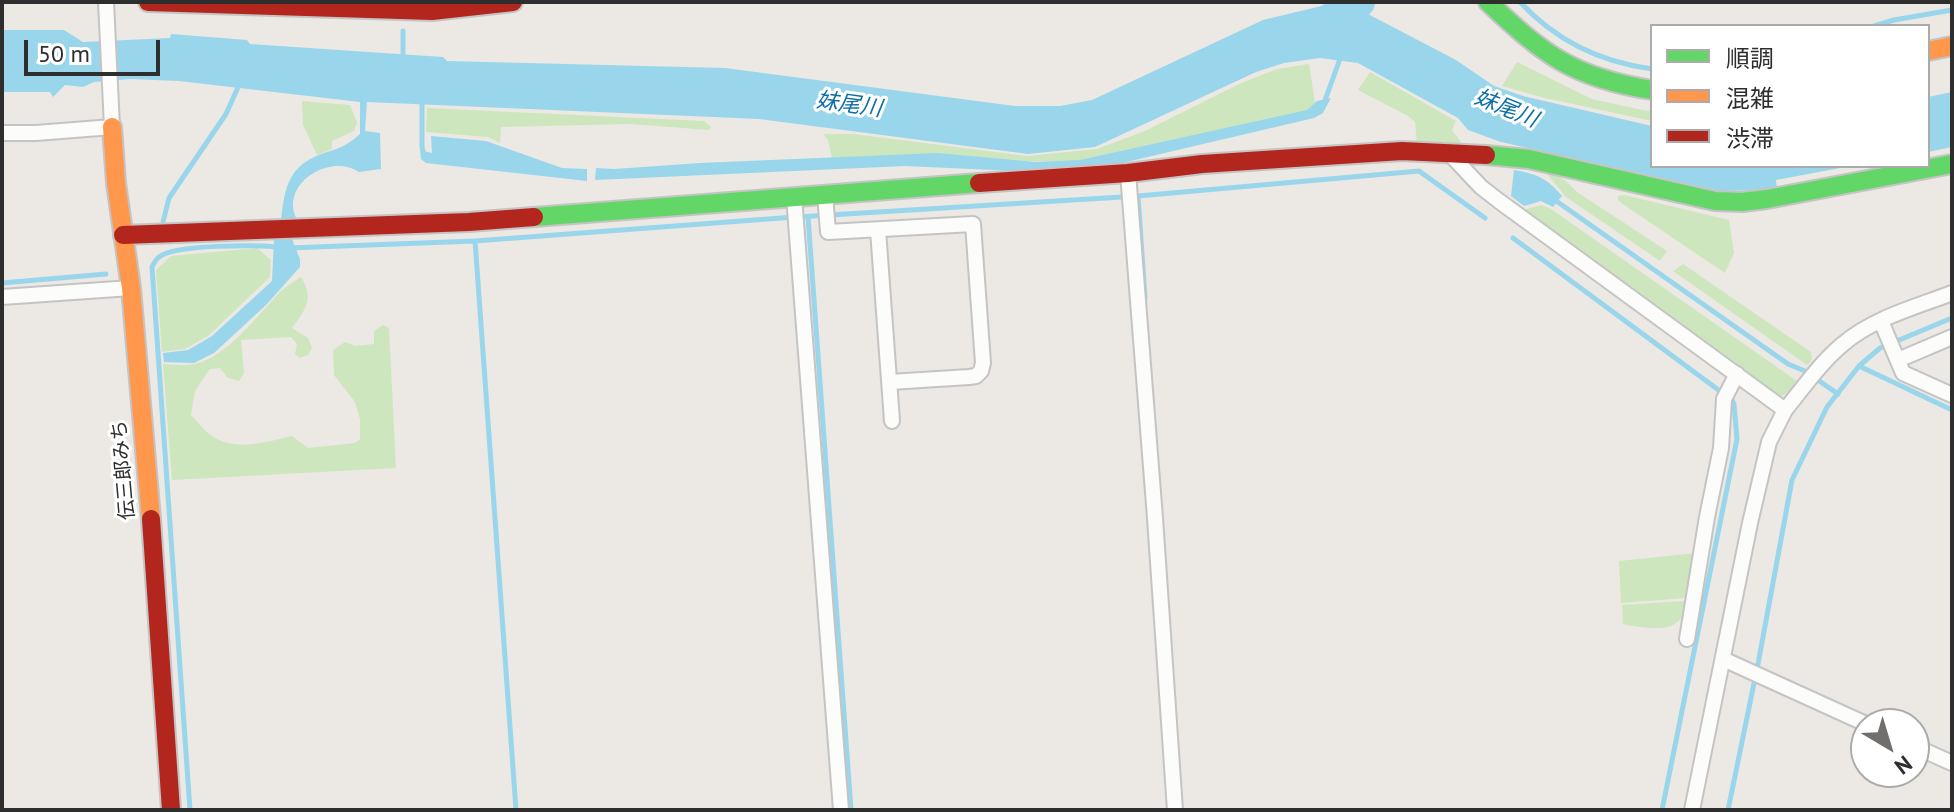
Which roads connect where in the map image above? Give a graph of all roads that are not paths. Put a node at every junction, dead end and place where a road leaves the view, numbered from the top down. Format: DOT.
graph roads {
  1 [pos="106,2"];
  2 [pos="148,2"];
  3 [pos="513,2"];
  4 [pos="1488,2"];
  5 [pos="1952,46"];
  6 [pos="1930,51"];
  7 [pos="1650,90"];
  8 [pos="112,127"];
  9 [pos="2,133"];
  10 [pos="1448,152"];
  11 [pos="1952,164"];
  12 [pos="1129,188"];
  13 [pos="827,208"];
  14 [pos="795,210"];
  15 [pos="878,230"];
  16 [pos="123,235"];
  17 [pos="131,288"];
  18 [pos="1952,293"];
  19 [pos="2,297"];
  20 [pos="1884,328"];
  21 [pos="1952,337"];
  22 [pos="1897,358"];
  23 [pos="1737,374"];
  24 [pos="890,382"];
  25 [pos="1952,395"];
  26 [pos="1785,410"];
  27 [pos="892,421"];
  28 [pos="1687,639"];
  29 [pos="1723,659"];
  30 [pos="1850,717"];
  31 [pos="1930,753"];
  32 [pos="1952,763"];
  33 [pos="171,810"];
  34 [pos="841,810"];
  35 [pos="1175,810"];
  36 [pos="1692,810"];
  1 -- 8 [label="street"];
  2 -- 3 [label="street"];
  4 -- 7 [label="street"];
  5 -- 6 [label="street"];
  8 -- 9 [label="street"];
  8 -- 16 [label="street, 伝三郎みち"];
  10 -- 11 [label="street"];
  10 -- 12 [label="street"];
  10 -- 23 [label="street"];
  12 -- 13 [label="street"];
  12 -- 35 [label="street"];
  13 -- 14 [label="street"];
  13 -- 15 [label="street"];
  14 -- 16 [label="street"];
  14 -- 34 [label="street"];
  15 -- 24 [label="street"];
  15 -- 24 [label="street"];
  16 -- 17 [label="street, 伝三郎みち"];
  17 -- 19 [label="street"];
  17 -- 33 [label="street, 伝三郎みち"];
  18 -- 20 [label="street"];
  20 -- 22 [label="street"];
  20 -- 26 [label="street"];
  21 -- 22 [label="street"];
  22 -- 25 [label="street"];
  23 -- 26 [label="street"];
  23 -- 28 [label="street"];
  24 -- 27 [label="street"];
  26 -- 29 [label="street"];
  29 -- 30 [label="street"];
  29 -- 36 [label="street"];
  31 -- 32 [label="street"];
}
